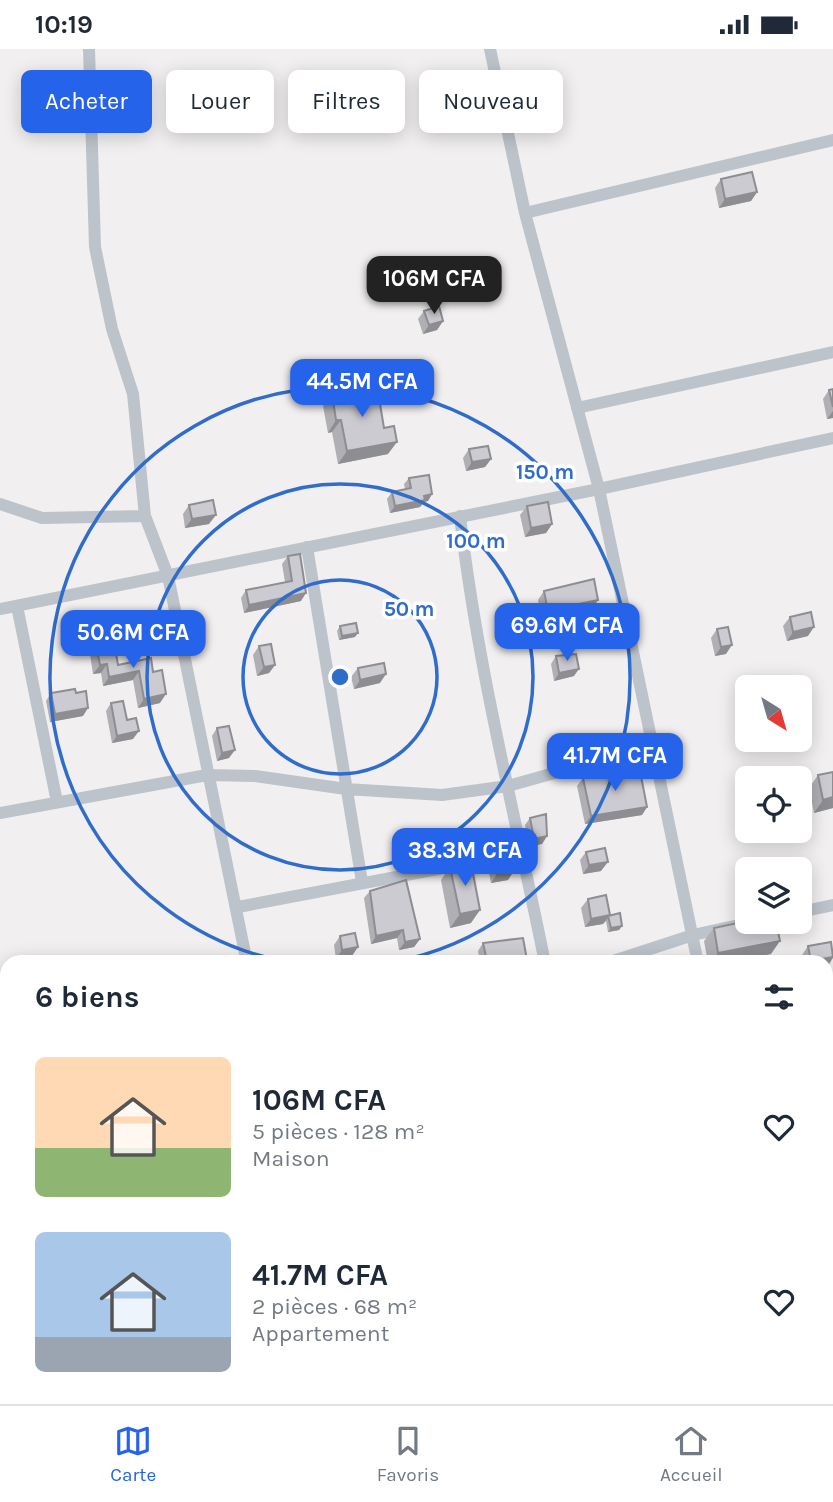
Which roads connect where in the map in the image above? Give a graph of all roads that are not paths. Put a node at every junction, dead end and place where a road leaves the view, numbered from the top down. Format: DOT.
graph roads {
  1 [pos="89,49"];
  2 [pos="489,49"];
  3 [pos="833,140"];
  4 [pos="525,212"];
  5 [pos="833,352"];
  6 [pos="576,408"];
  7 [pos="833,438"];
  8 [pos="599,489"];
  9 [pos="0,504"];
  10 [pos="145,516"];
  11 [pos="460,516"];
  12 [pos="307,547"];
  13 [pos="167,576"];
  14 [pos="17,606"];
  15 [pos="0,609"];
  16 [pos="651,746"];
  17 [pos="207,775"];
  18 [pos="508,786"];
  19 [pos="346,789"];
  20 [pos="57,802"];
  21 [pos="0,813"];
  22 [pos="523,853"];
  23 [pos="362,882"];
  24 [pos="833,905"];
  25 [pos="238,907"];
  26 [pos="812,909"];
  27 [pos="735,926"];
  28 [pos="693,935"];
  29 [pos="246,955"];
  30 [pos="543,955"];
  31 [pos="632,955"];
  32 [pos="697,955"];
  1 -- 10 [label="street"];
  2 -- 4 [label="street"];
  3 -- 4 [label="street"];
  4 -- 6 [label="street"];
  5 -- 6 [label="street"];
  6 -- 8 [label="street"];
  7 -- 8 [label="street"];
  8 -- 11 [label="street"];
  8 -- 16 [label="street"];
  9 -- 10 [label="street"];
  10 -- 13 [label="street"];
  11 -- 12 [label="street"];
  11 -- 18 [label="street"];
  12 -- 13 [label="street"];
  12 -- 19 [label="street"];
  13 -- 14 [label="street"];
  13 -- 17 [label="street"];
  14 -- 15 [label="street"];
  14 -- 20 [label="street"];
  16 -- 18 [label="street"];
  16 -- 28 [label="street"];
  17 -- 19 [label="street"];
  17 -- 20 [label="street"];
  17 -- 25 [label="street"];
  18 -- 19 [label="street"];
  18 -- 22 [label="street"];
  19 -- 23 [label="street"];
  20 -- 21 [label="street"];
  22 -- 23 [label="street"];
  22 -- 30 [label="street"];
  23 -- 25 [label="street"];
  24 -- 26 [label="street"];
  25 -- 29 [label="street"];
  27 -- 28 [label="street"];
  28 -- 31 [label="street"];
  28 -- 32 [label="street"];
}
